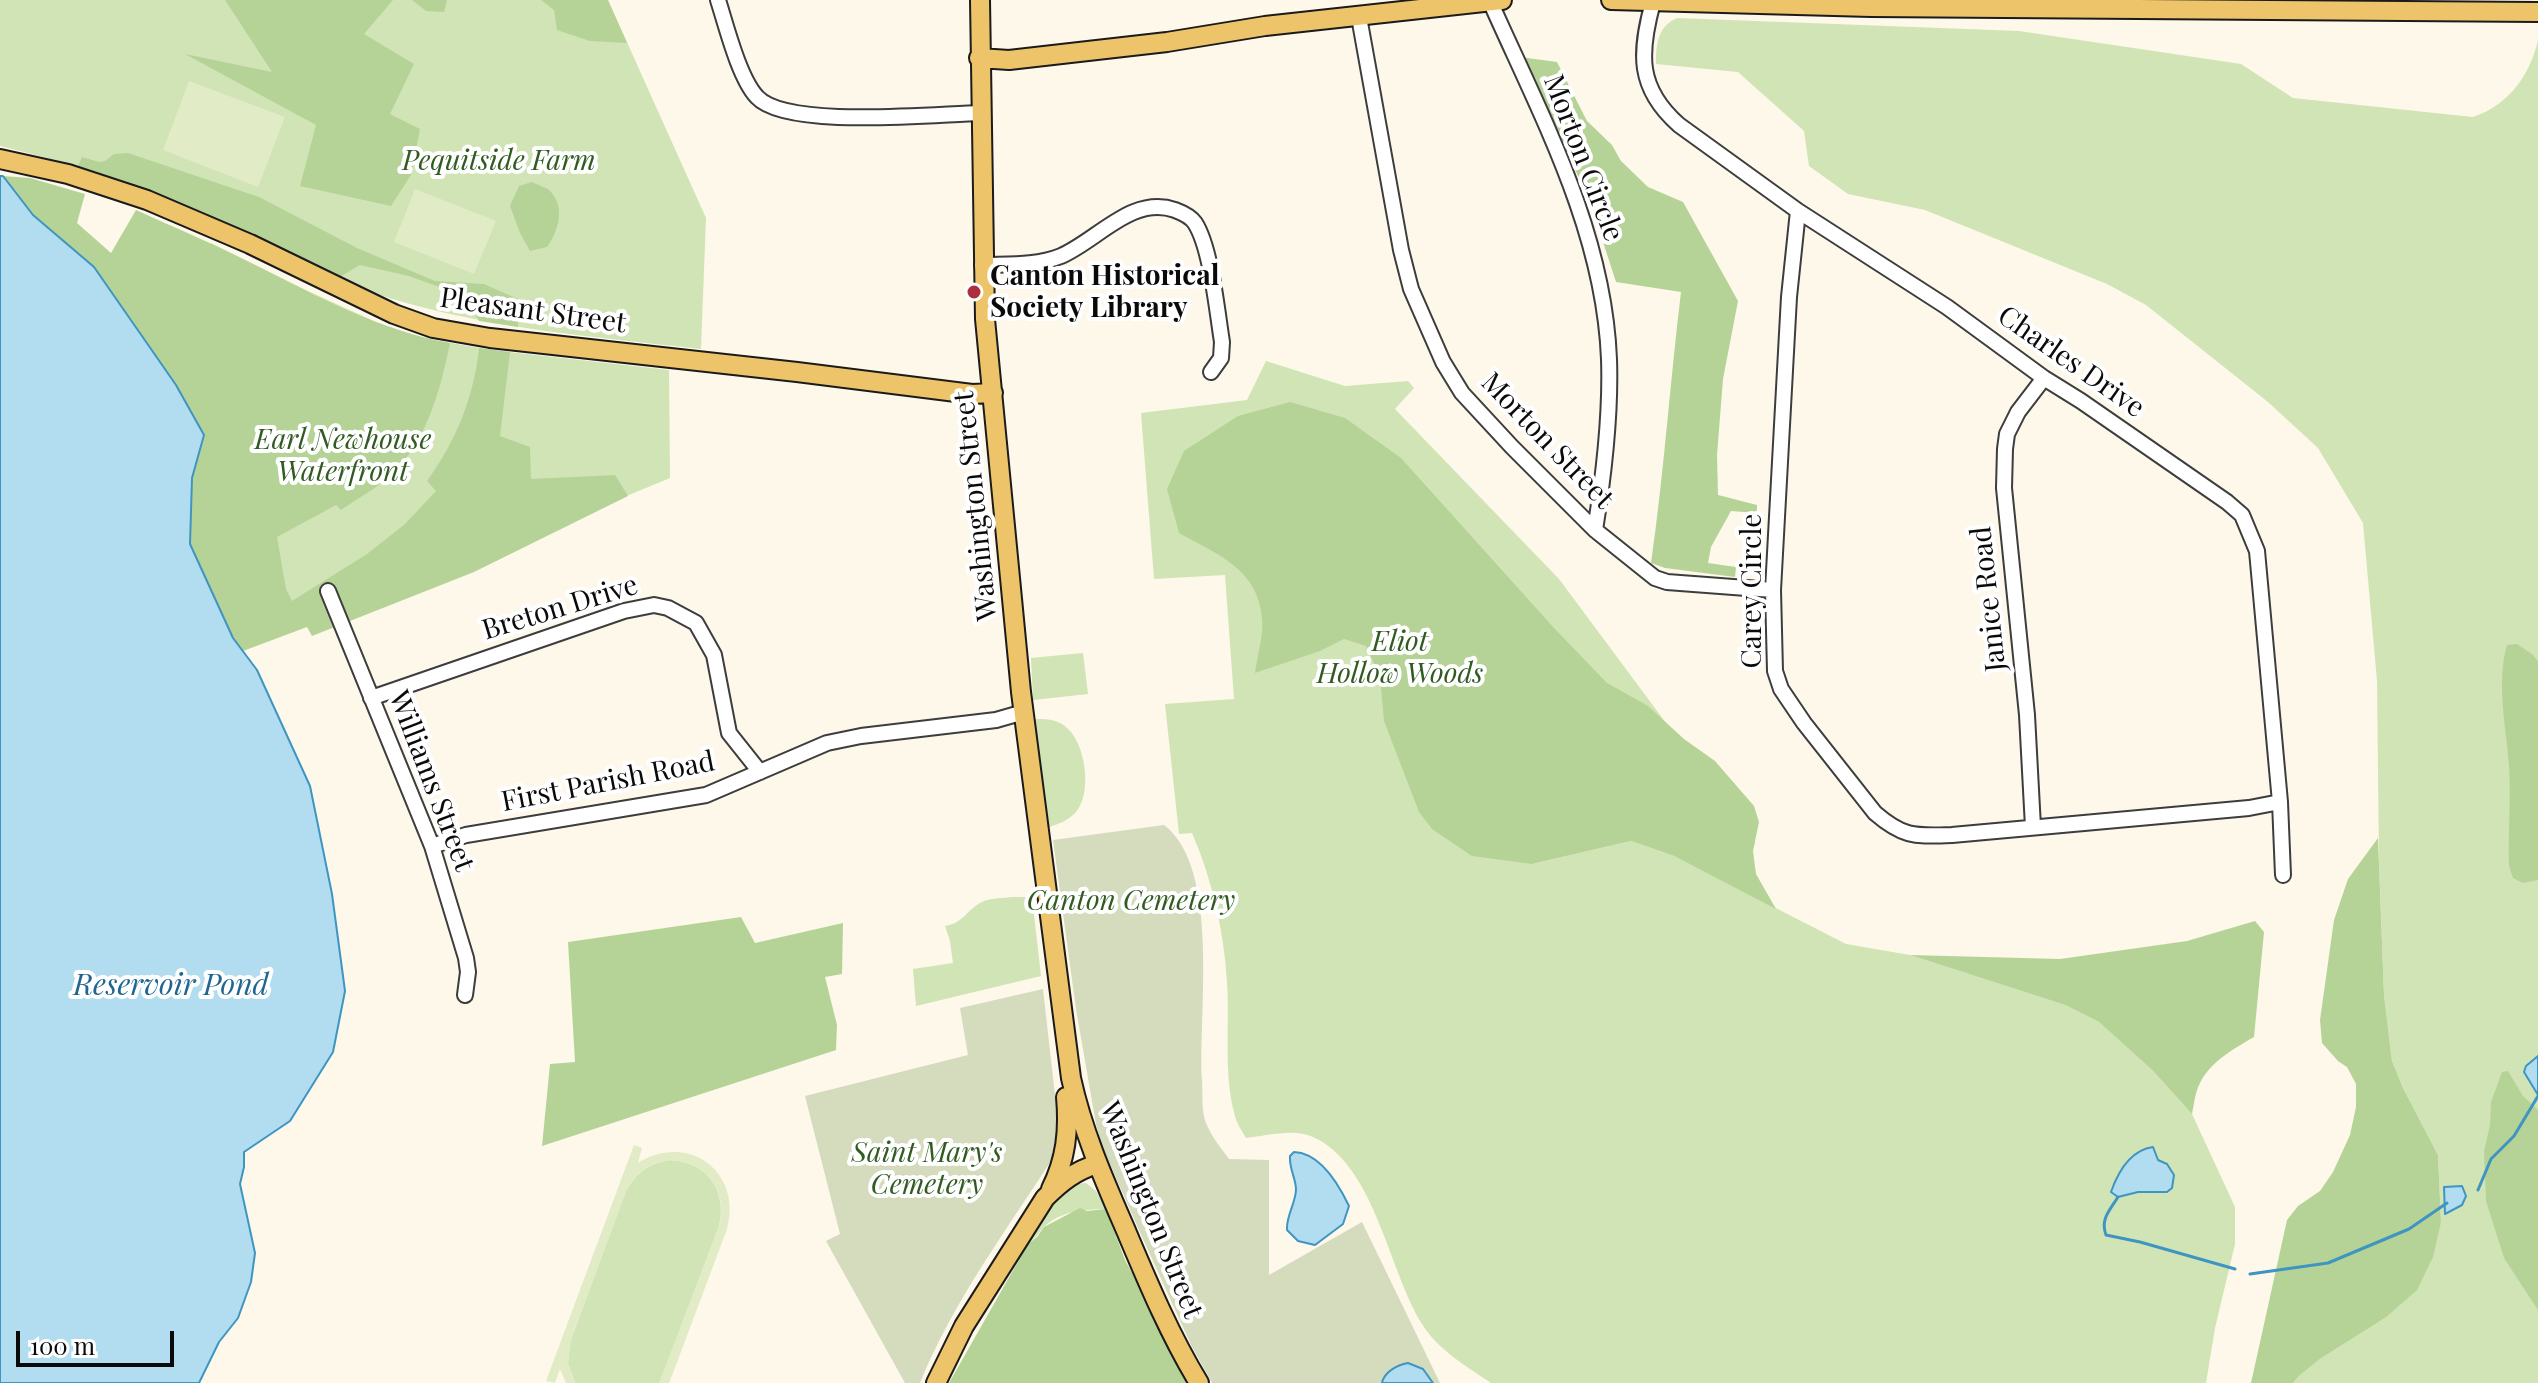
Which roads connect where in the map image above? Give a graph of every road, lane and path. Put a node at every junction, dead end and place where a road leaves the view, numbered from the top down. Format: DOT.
graph roads {
  1 [pos="718,0"];
  2 [pos="980,0"];
  3 [pos="1502,0"];
  4 [pos="1611,0"];
  5 [pos="1490,1"];
  6 [pos="1653,2"];
  7 [pos="2168,4"];
  8 [pos="2190,4"];
  9 [pos="2538,12"];
  10 [pos="1359,17"];
  11 [pos="979,58"];
  12 [pos="980,113"];
  13 [pos="0,159"];
  14 [pos="1798,211"];
  15 [pos="982,265"];
  16 [pos="1211,372"];
  17 [pos="2044,378"];
  18 [pos="993,393"];
  19 [pos="1595,530"];
  20 [pos="1773,590"];
  21 [pos="328,591"];
  22 [pos="371,698"];
  23 [pos="1024,712"];
  24 [pos="760,772"];
  25 [pos="2280,802"];
  26 [pos="2033,827"];
  27 [pos="432,846"];
  28 [pos="2283,875"];
  29 [pos="465,995"];
  30 [pos="1061,1005"];
  31 [pos="1094,1157"];
  32 [pos="1057,1177"];
  33 [pos="1045,1198"];
  34 [pos="936,1383"];
  35 [pos="1199,1383"];
  1 -- 12 [label="street"];
  2 -- 11 [label="main road, Washington Street"];
  3 -- 5 [label="main road"];
  4 -- 6 [label="main road"];
  5 -- 10 [label="main road"];
  5 -- 19 [label="street, Morton Circle"];
  6 -- 7 [label="main road"];
  6 -- 14 [label="street, Charles Drive"];
  7 -- 8 [label="main road"];
  8 -- 9 [label="main road"];
  10 -- 11 [label="main road"];
  10 -- 19 [label="street, Morton Street"];
  11 -- 12 [label="main road, Washington Street"];
  12 -- 15 [label="main road, Washington Street"];
  13 -- 18 [label="main road, Pleasant Street"];
  14 -- 17 [label="street, Charles Drive"];
  14 -- 20 [label="street, Carey Circle"];
  15 -- 16 [label="street"];
  15 -- 18 [label="main road, Washington Street"];
  17 -- 25 [label="street, Charles Drive"];
  17 -- 26 [label="street, Janice Road"];
  18 -- 23 [label="main road, Washington Street"];
  19 -- 20 [label="street, Morton Street"];
  20 -- 26 [label="street, Carey Circle"];
  21 -- 22 [label="street, Williams Street"];
  22 -- 24 [label="street, Breton Drive"];
  22 -- 27 [label="street, Williams Street"];
  23 -- 24 [label="street, First Parish Road"];
  23 -- 30 [label="main road, Washington Street"];
  24 -- 27 [label="street, First Parish Road"];
  25 -- 26 [label="street, Carey Circle"];
  25 -- 28 [label="street, Charles Drive"];
  27 -- 29 [label="street, Williams Street"];
  30 -- 31 [label="main road, Washington Street"];
  30 -- 32 [label="main road, Washington Street"];
  31 -- 32 [label="main road"];
  31 -- 33 [label="main road"];
  31 -- 35 [label="main road, Washington Street"];
  32 -- 33 [label="main road, Washington Street"];
  33 -- 34 [label="main road, Washington Street"];
}
